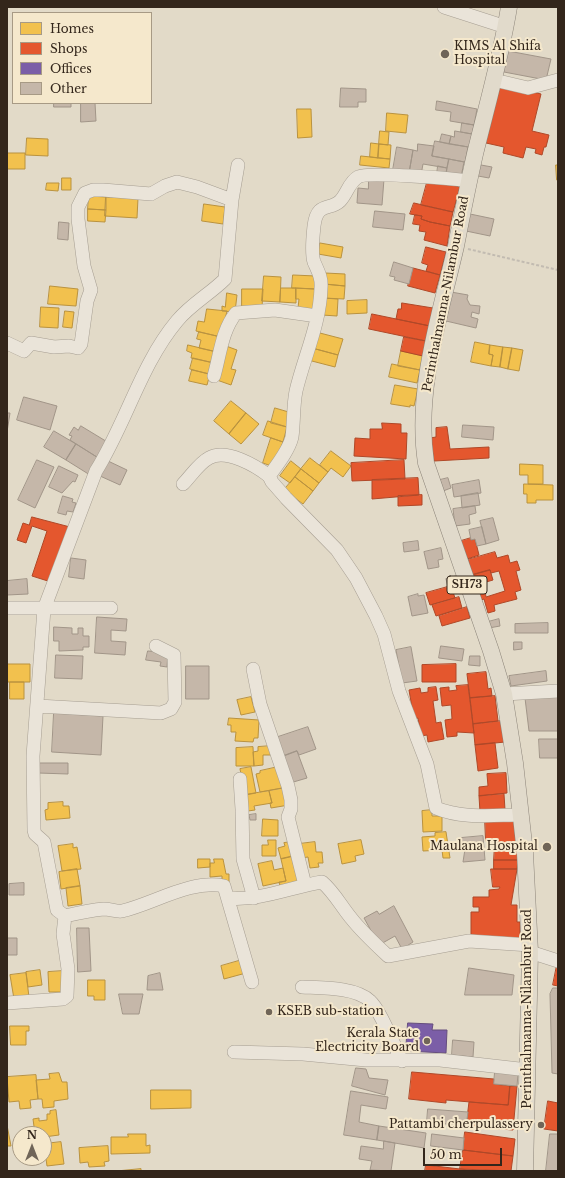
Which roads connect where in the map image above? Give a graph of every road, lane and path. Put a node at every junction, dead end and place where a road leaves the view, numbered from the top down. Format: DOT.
graph roads {
  1 [pos="444,7"];
  2 [pos="509,7"];
  3 [pos="506,27"];
  4 [pos="494,80"];
  5 [pos="558,80"];
  6 [pos="238,165"];
  7 [pos="470,181"];
  8 [pos="232,200"];
  9 [pos="456,246"];
  10 [pos="558,270"];
  11 [pos="318,316"];
  12 [pos="7,343"];
  13 [pos="214,376"];
  14 [pos="269,476"];
  15 [pos="183,484"];
  16 [pos="7,608"];
  17 [pos="111,608"];
  18 [pos="44,609"];
  19 [pos="156,646"];
  20 [pos="253,669"];
  21 [pos="558,691"];
  22 [pos="504,694"];
  23 [pos="38,706"];
  24 [pos="240,779"];
  25 [pos="521,815"];
  26 [pos="304,885"];
  27 [pos="228,898"];
  28 [pos="254,898"];
  29 [pos="65,916"];
  30 [pos="530,948"];
  31 [pos="558,960"];
  32 [pos="252,982"];
  33 [pos="302,987"];
  34 [pos="7,1003"];
  35 [pos="234,1052"];
  36 [pos="402,1061"];
  37 [pos="528,1070"];
  38 [pos="525,1171"];
  1 -- 3 [label="street"];
  2 -- 3 [label="main road, Perinthalmanna-Nilambur Road / SH73"];
  3 -- 4 [label="main road, Perinthalmanna-Nilambur Road / SH73"];
  4 -- 5 [label="street"];
  4 -- 7 [label="main road, Perinthalmanna-Nilambur Road / SH73"];
  6 -- 8 [label="street"];
  7 -- 9 [label="main road, Perinthalmanna-Nilambur Road / SH73"];
  7 -- 11 [label="street"];
  8 -- 12 [label="street"];
  8 -- 18 [label="street"];
  9 -- 10 [label="path"];
  9 -- 22 [label="main road, Perinthalmanna-Nilambur Road / SH73"];
  11 -- 13 [label="street"];
  11 -- 14 [label="street"];
  14 -- 15 [label="street"];
  14 -- 25 [label="street"];
  16 -- 18 [label="street"];
  17 -- 18 [label="street"];
  18 -- 23 [label="street"];
  19 -- 23 [label="street"];
  20 -- 26 [label="street"];
  21 -- 22 [label="street"];
  22 -- 25 [label="main road, Perinthalmanna-Nilambur Road / SH73"];
  23 -- 29 [label="street"];
  24 -- 28 [label="street"];
  25 -- 30 [label="main road, Perinthalmanna-Nilambur Road / SH73"];
  26 -- 28 [label="street"];
  26 -- 30 [label="street"];
  27 -- 28 [label="street"];
  27 -- 29 [label="street"];
  27 -- 32 [label="street"];
  29 -- 34 [label="street"];
  30 -- 31 [label="street"];
  30 -- 37 [label="main road, Perinthalmanna-Nilambur Road / SH73"];
  33 -- 36 [label="street"];
  35 -- 36 [label="street"];
  36 -- 37 [label="street"];
  37 -- 38 [label="main road, Perinthalmanna-Nilambur Road / SH73"];
}
